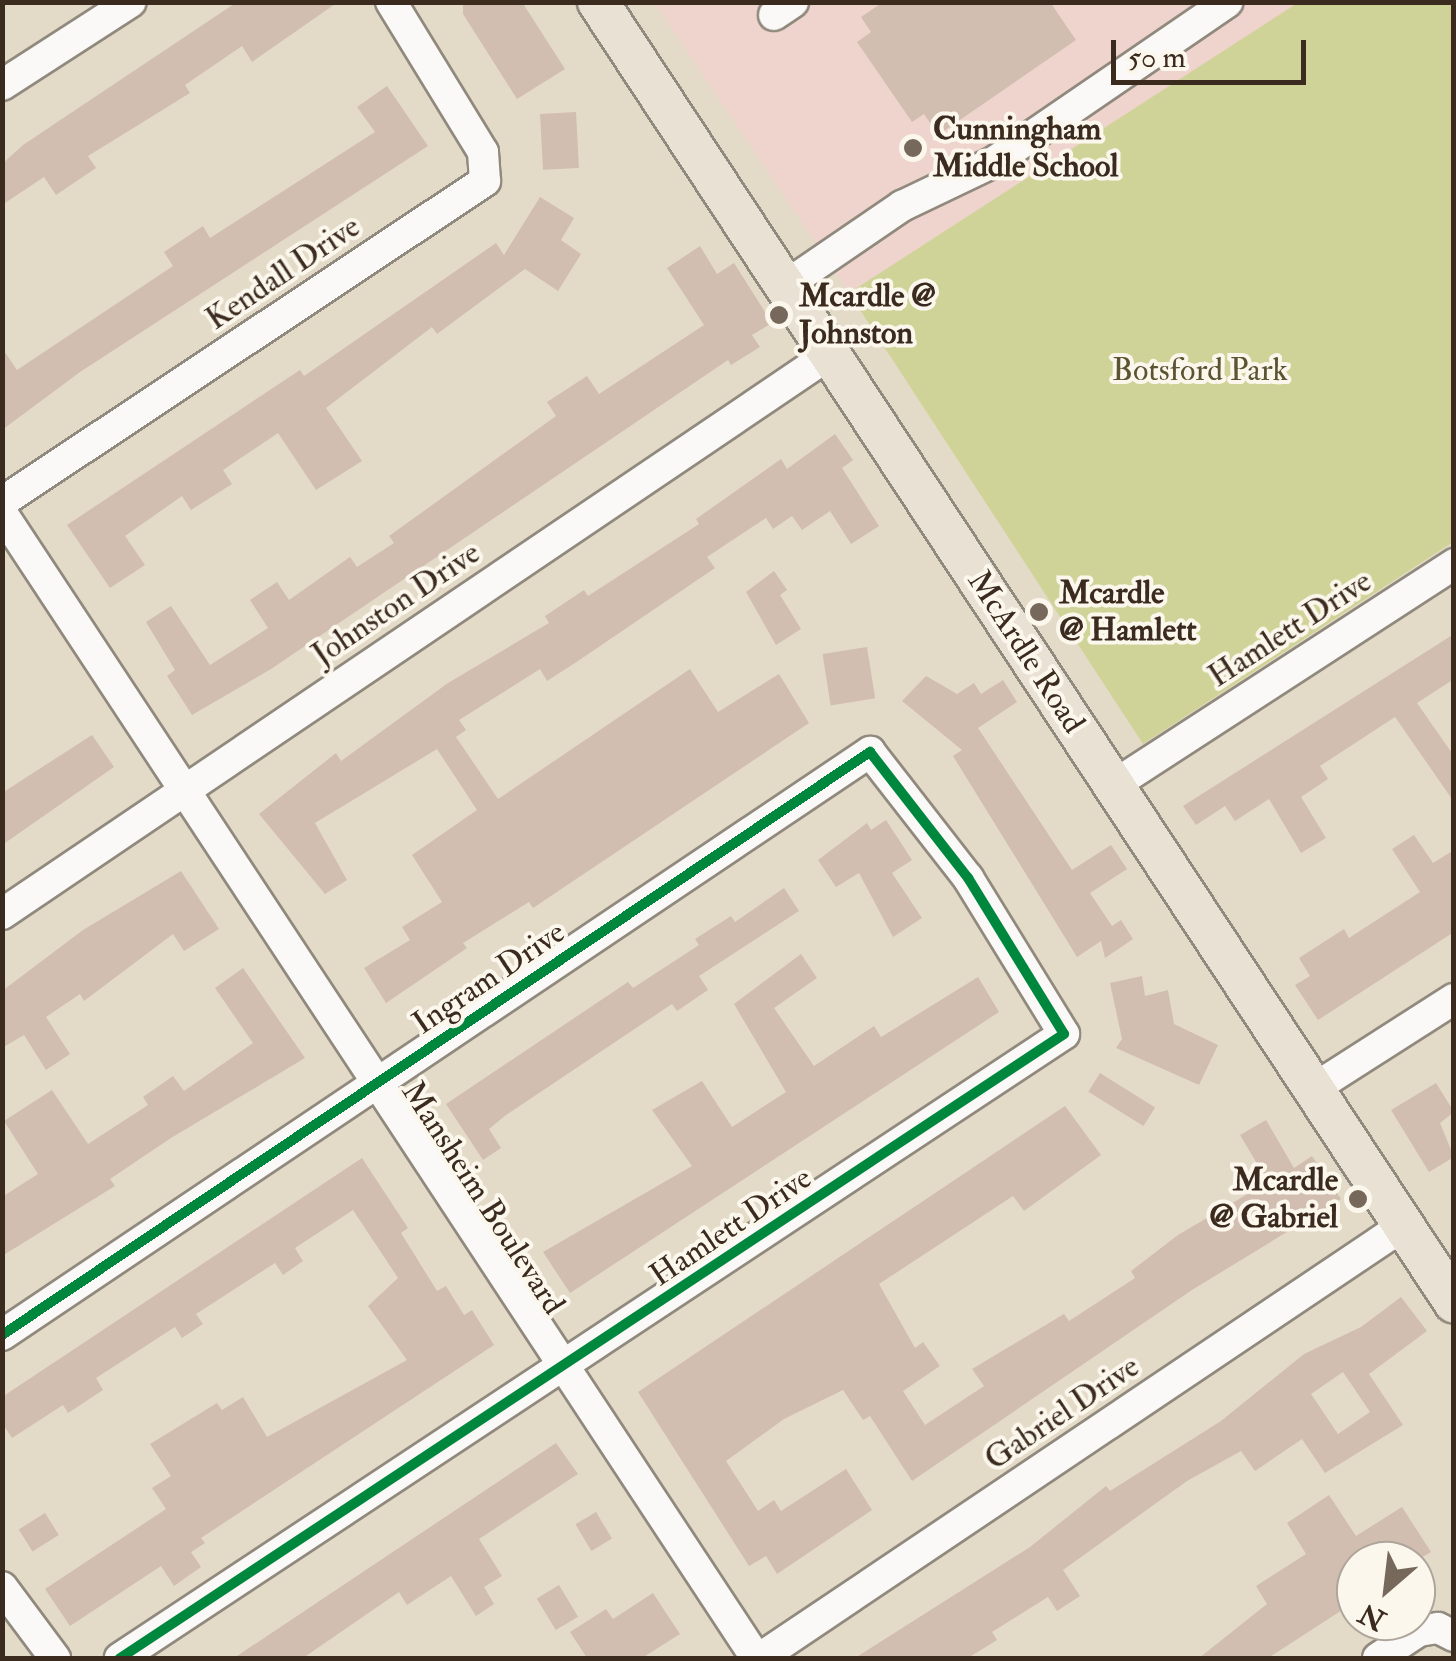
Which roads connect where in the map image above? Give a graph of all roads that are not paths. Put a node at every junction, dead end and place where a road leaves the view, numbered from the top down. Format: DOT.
graph roads {
  1 [pos="132,2"];
  2 [pos="391,2"];
  3 [pos="598,2"];
  4 [pos="1228,2"];
  5 [pos="2,86"];
  6 [pos="785,286"];
  7 [pos="830,354"];
  8 [pos="2,502"];
  9 [pos="2,514"];
  10 [pos="1454,564"];
  11 [pos="1114,786"];
  12 [pos="183,788"];
  13 [pos="968,878"];
  14 [pos="2,914"];
  15 [pos="1454,1000"];
  16 [pos="378,1083"];
  17 [pos="1313,1089"];
  18 [pos="1404,1226"];
  19 [pos="1454,1302"];
  20 [pos="2,1335"];
  21 [pos="565,1368"];
  22 [pos="2,1587"];
  23 [pos="1454,1636"];
  24 [pos="55,1658"];
  25 [pos="120,1658"];
  26 [pos="758,1658"];
  27 [pos="1378,1658"];
  1 -- 5 [label="street"];
  2 -- 8 [label="street, Kendall Drive"];
  3 -- 6 [label="main road, McArdle Road"];
  4 -- 6 [label="street"];
  6 -- 7 [label="main road, McArdle Road"];
  7 -- 11 [label="main road, McArdle Road"];
  7 -- 12 [label="street, Johnston Drive"];
  9 -- 12 [label="street, Mansheim Boulevard"];
  10 -- 11 [label="street, Hamlett Drive"];
  11 -- 17 [label="main road, McArdle Road"];
  12 -- 14 [label="street, Johnston Drive"];
  12 -- 16 [label="street, Mansheim Boulevard"];
  13 -- 16 [label="street, Ingram Drive"];
  13 -- 21 [label="street, Hamlett Drive"];
  15 -- 17 [label="street"];
  16 -- 20 [label="street, Ingram Drive"];
  16 -- 21 [label="street, Mansheim Boulevard"];
  17 -- 18 [label="main road, McArdle Road"];
  18 -- 19 [label="main road, McArdle Road"];
  18 -- 26 [label="street, Gabriel Drive"];
  21 -- 25 [label="street, Hamlett Drive"];
  21 -- 26 [label="street, Mansheim Boulevard"];
  22 -- 24 [label="street"];
  23 -- 27 [label="street"];
}
